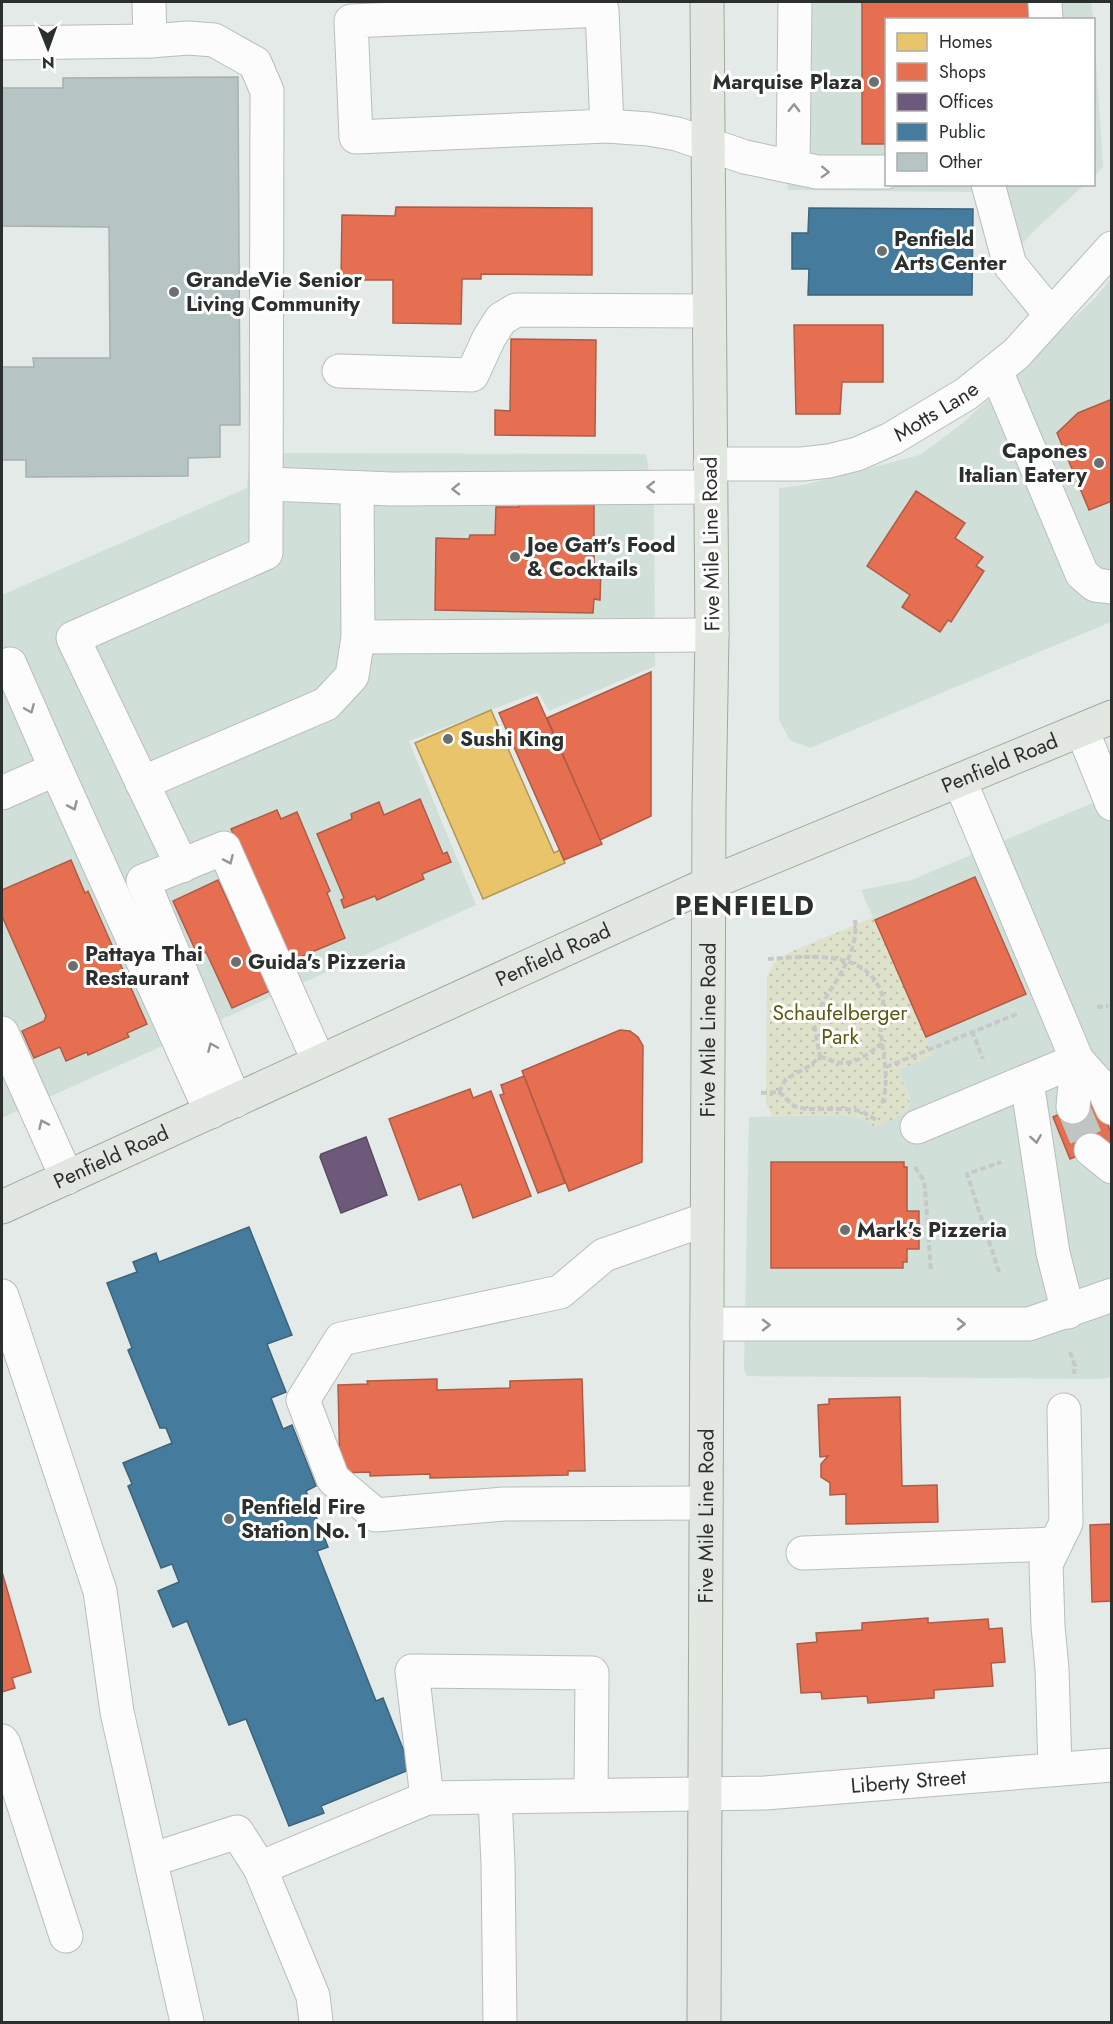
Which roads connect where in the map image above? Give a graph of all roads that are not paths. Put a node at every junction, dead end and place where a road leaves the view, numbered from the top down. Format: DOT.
graph roads {
  1 [pos="149,2"];
  2 [pos="707,2"];
  3 [pos="795,2"];
  4 [pos="1045,2"];
  5 [pos="1046,18"];
  6 [pos="150,41"];
  7 [pos="2,43"];
  8 [pos="607,126"];
  9 [pos="707,146"];
  10 [pos="793,166"];
  11 [pos="885,172"];
  12 [pos="989,186"];
  13 [pos="1112,249"];
  14 [pos="708,311"];
  15 [pos="1051,315"];
  16 [pos="339,371"];
  17 [pos="996,371"];
  18 [pos="710,475"];
  19 [pos="268,484"];
  20 [pos="357,488"];
  21 [pos="1112,587"];
  22 [pos="712,635"];
  23 [pos="358,637"];
  24 [pos="2,668"];
  25 [pos="1112,717"];
  26 [pos="1082,730"];
  27 [pos="56,769"];
  28 [pos="960,781"];
  29 [pos="142,783"];
  30 [pos="2,793"];
  31 [pos="1112,804"];
  32 [pos="182,866"];
  33 [pos="708,884"];
  34 [pos="2,1033"];
  35 [pos="1077,1060"];
  36 [pos="319,1062"];
  37 [pos="1027,1082"];
  38 [pos="223,1106"];
  39 [pos="1073,1107"];
  40 [pos="1112,1108"];
  41 [pos="917,1127"];
  42 [pos="67,1178"];
  43 [pos="2,1207"];
  44 [pos="707,1219"];
  45 [pos="1112,1295"];
  46 [pos="2,1296"];
  47 [pos="1068,1312"];
  48 [pos="707,1324"];
  49 [pos="1064,1410"];
  50 [pos="706,1503"];
  51 [pos="1055,1544"];
  52 [pos="803,1553"];
  53 [pos="2,1741"];
  54 [pos="1112,1765"];
  55 [pos="1055,1769"];
  56 [pos="705,1793"];
  57 [pos="591,1795"];
  58 [pos="495,1797"];
  59 [pos="427,1798"];
  60 [pos="151,1860"];
  61 [pos="260,1868"];
  62 [pos="66,1936"];
  63 [pos="187,2022"];
  64 [pos="316,2022"];
  65 [pos="500,2022"];
  66 [pos="704,2022"];
  1 -- 6 [label="street"];
  2 -- 9 [label="main road, Five Mile Line Road"];
  10 -- 3 [label="street, one-way"];
  4 -- 5 [label="street"];
  6 -- 7 [label="street"];
  6 -- 19 [label="street"];
  8 -- 8 [label="street"];
  8 -- 9 [label="street"];
  9 -- 10 [label="street"];
  9 -- 14 [label="main road, Five Mile Line Road"];
  10 -- 11 [label="street, one-way"];
  12 -- 15 [label="street"];
  13 -- 15 [label="street, Motts Lane"];
  14 -- 16 [label="street"];
  14 -- 18 [label="main road, Five Mile Line Road"];
  15 -- 17 [label="street, Motts Lane"];
  17 -- 18 [label="street, Motts Lane"];
  17 -- 21 [label="street"];
  18 -- 20 [label="street, Motts Lane, one-way"];
  18 -- 22 [label="main road, Five Mile Line Road"];
  19 -- 20 [label="street, Motts Lane"];
  19 -- 29 [label="street"];
  20 -- 23 [label="street"];
  22 -- 23 [label="street"];
  22 -- 33 [label="main road, Five Mile Line Road"];
  23 -- 29 [label="street"];
  24 -- 27 [label="street, one-way"];
  25 -- 26 [label="main road, Penfield Road"];
  26 -- 28 [label="main road, Penfield Road"];
  26 -- 31 [label="street"];
  27 -- 30 [label="street"];
  27 -- 38 [label="street, one-way"];
  28 -- 33 [label="main road, Penfield Road"];
  28 -- 35 [label="street"];
  29 -- 32 [label="street"];
  32 -- 36 [label="street, one-way"];
  38 -- 32 [label="street, one-way"];
  33 -- 36 [label="main road, Penfield Road"];
  33 -- 44 [label="main road, Five Mile Line Road"];
  42 -- 34 [label="street, one-way"];
  35 -- 37 [label="street"];
  35 -- 39 [label="street"];
  35 -- 40 [label="street"];
  36 -- 38 [label="main road, Penfield Road"];
  37 -- 41 [label="street"];
  37 -- 47 [label="street, one-way"];
  38 -- 42 [label="main road, Penfield Road"];
  42 -- 43 [label="main road, Penfield Road"];
  44 -- 48 [label="main road, Five Mile Line Road"];
  44 -- 50 [label="street"];
  45 -- 47 [label="street"];
  46 -- 60 [label="street"];
  48 -- 47 [label="street, one-way"];
  48 -- 50 [label="main road, Five Mile Line Road"];
  49 -- 51 [label="street"];
  50 -- 56 [label="main road, Five Mile Line Road"];
  51 -- 52 [label="street"];
  51 -- 55 [label="street"];
  53 -- 62 [label="street"];
  54 -- 55 [label="street, Liberty Street"];
  55 -- 56 [label="street, Liberty Street"];
  56 -- 57 [label="street, Liberty Street"];
  56 -- 66 [label="main road, Five Mile Line Road"];
  57 -- 58 [label="street, Liberty Street"];
  57 -- 59 [label="street"];
  58 -- 59 [label="street, Liberty Street"];
  58 -- 65 [label="street"];
  59 -- 61 [label="street"];
  60 -- 61 [label="street"];
  60 -- 63 [label="street"];
  61 -- 64 [label="street"];
}
